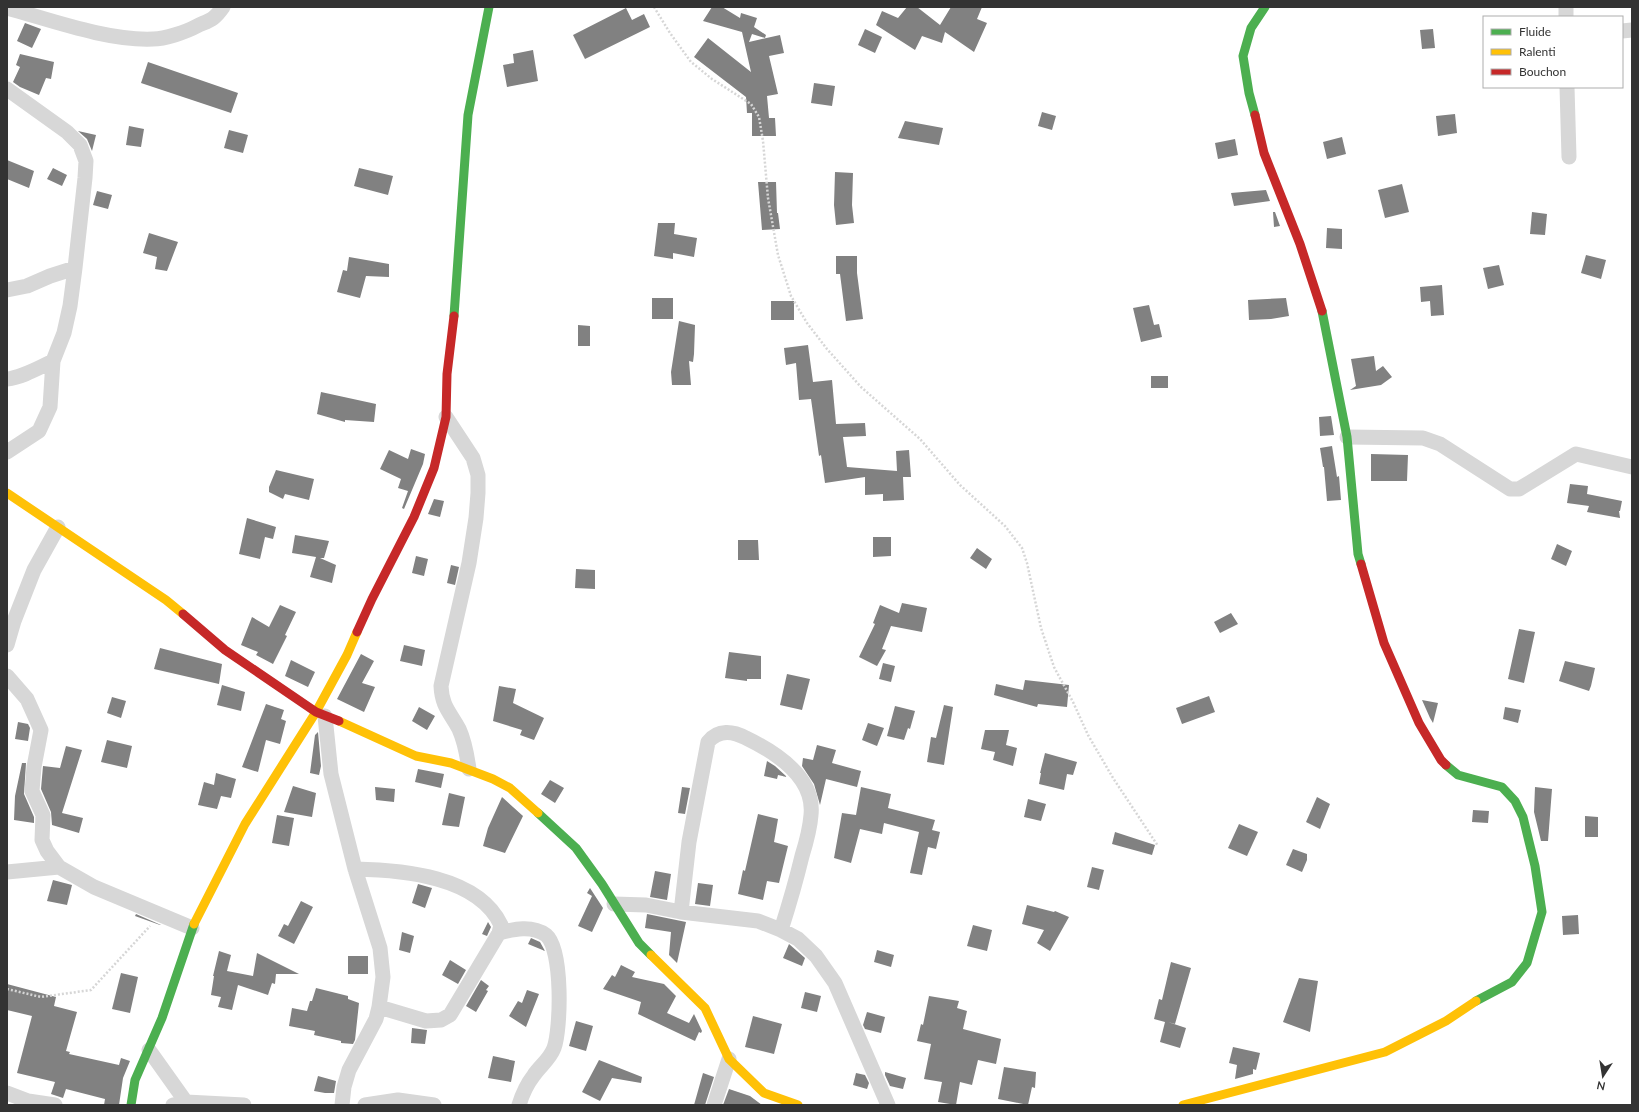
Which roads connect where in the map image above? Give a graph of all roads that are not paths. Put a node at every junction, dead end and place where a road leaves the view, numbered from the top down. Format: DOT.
graph roads {
  1 [pos="223,7"];
  2 [pos="489,7"];
  3 [pos="1265,7"];
  4 [pos="7,8"];
  5 [pos="1567,88"];
  6 [pos="7,90"];
  7 [pos="1569,157"];
  8 [pos="75,268"];
  9 [pos="7,290"];
  10 [pos="53,361"];
  11 [pos="7,378"];
  12 [pos="446,417"];
  13 [pos="1347,437"];
  14 [pos="7,452"];
  15 [pos="1632,467"];
  16 [pos="7,493"];
  17 [pos="58,527"];
  18 [pos="7,645"];
  19 [pos="7,676"];
  20 [pos="320,714"];
  21 [pos="468,769"];
  22 [pos="59,868"];
  23 [pos="355,870"];
  24 [pos="7,872"];
  25 [pos="614,904"];
  26 [pos="680,912"];
  27 [pos="192,928"];
  28 [pos="781,930"];
  29 [pos="499,933"];
  30 [pos="380,1007"];
  31 [pos="149,1050"];
  32 [pos="729,1060"];
  33 [pos="7,1093"];
  34 [pos="180,1104"];
  35 [pos="55,1105"];
  36 [pos="131,1105"];
  37 [pos="244,1105"];
  38 [pos="342,1105"];
  39 [pos="365,1105"];
  40 [pos="434,1105"];
  41 [pos="519,1105"];
  42 [pos="714,1105"];
  43 [pos="798,1105"];
  44 [pos="888,1105"];
  45 [pos="1183,1105"];
  1 -- 4 [label="street"];
  2 -- 12 [label="street"];
  3 -- 13 [label="street"];
  5 -- 7 [label="street"];
  6 -- 8 [label="street"];
  8 -- 9 [label="street"];
  8 -- 10 [label="street"];
  10 -- 11 [label="street"];
  10 -- 14 [label="street"];
  12 -- 20 [label="street"];
  12 -- 21 [label="street"];
  13 -- 15 [label="street"];
  13 -- 45 [label="street"];
  16 -- 17 [label="street"];
  17 -- 18 [label="street"];
  17 -- 20 [label="street"];
  19 -- 22 [label="street"];
  20 -- 21 [label="street"];
  20 -- 23 [label="street"];
  20 -- 27 [label="street"];
  21 -- 25 [label="street"];
  22 -- 24 [label="street"];
  22 -- 27 [label="street"];
  23 -- 29 [label="street"];
  23 -- 30 [label="street"];
  25 -- 26 [label="street"];
  25 -- 32 [label="street"];
  26 -- 28 [label="street"];
  26 -- 28 [label="street"];
  27 -- 31 [label="street"];
  28 -- 44 [label="street"];
  29 -- 30 [label="street"];
  29 -- 41 [label="street"];
  30 -- 38 [label="street"];
  31 -- 34 [label="street"];
  31 -- 36 [label="street"];
  32 -- 42 [label="street"];
  32 -- 43 [label="street"];
  33 -- 35 [label="street"];
  34 -- 37 [label="street"];
  39 -- 40 [label="street"];
}
